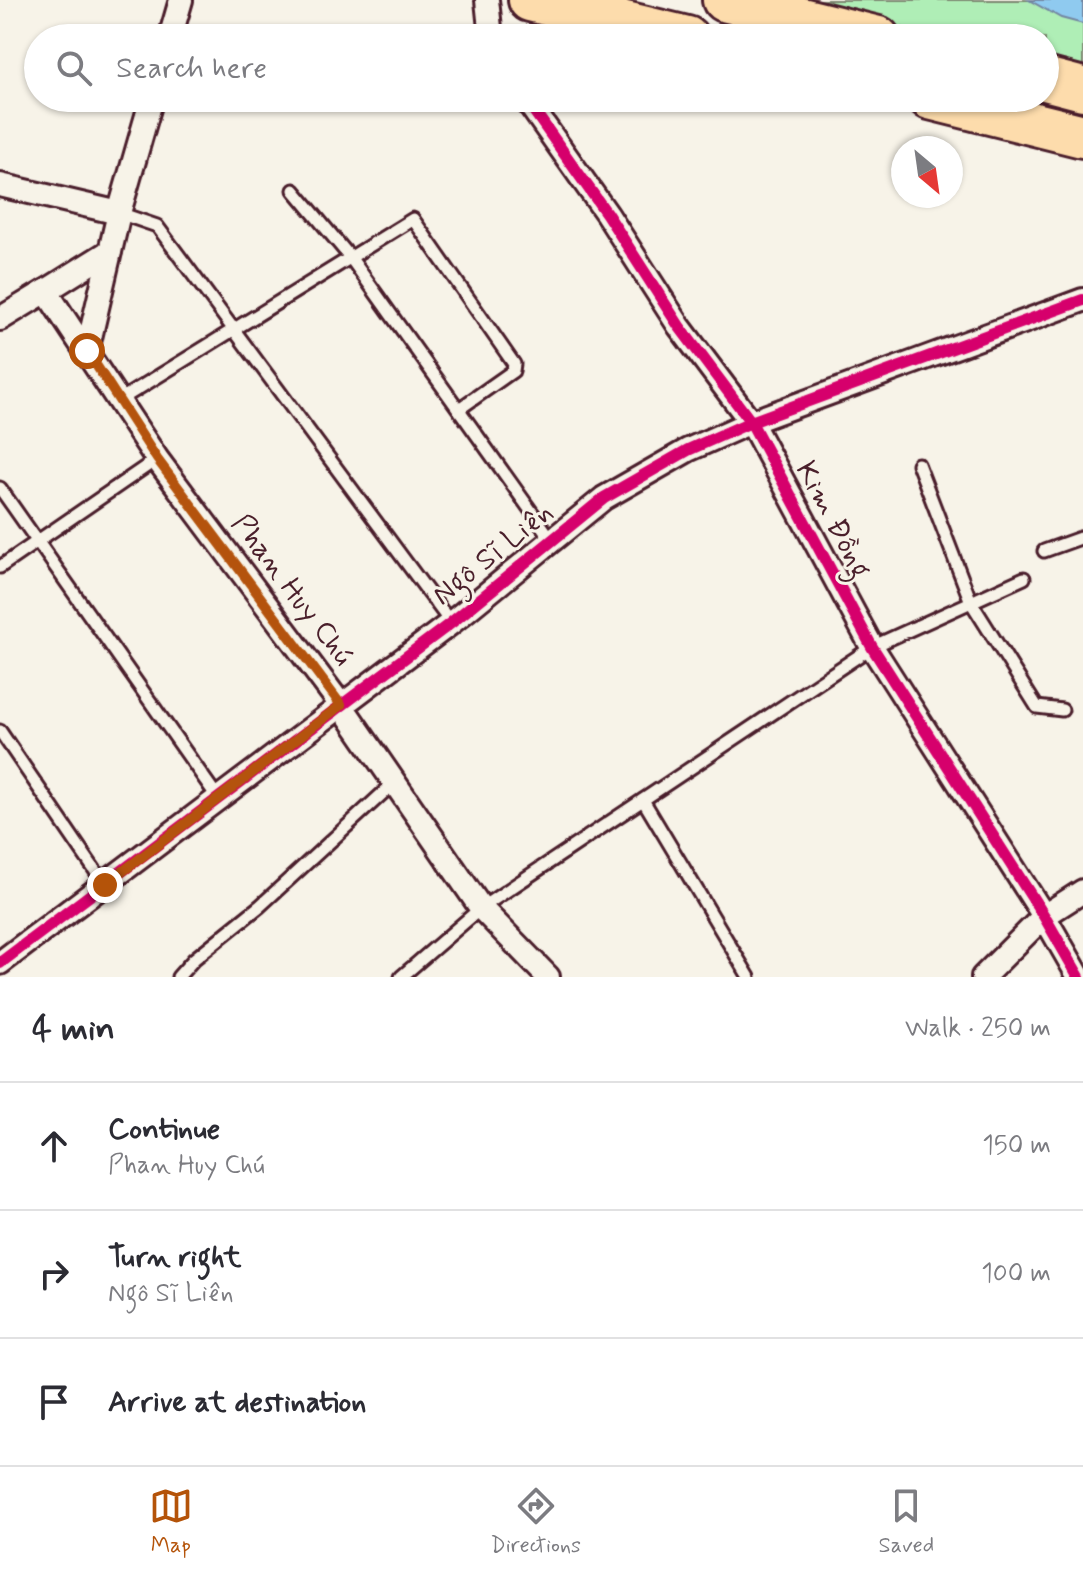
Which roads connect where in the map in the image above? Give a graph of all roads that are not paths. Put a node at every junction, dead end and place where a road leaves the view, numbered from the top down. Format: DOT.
graph roads {
  1 [pos="181,0"];
  2 [pos="487,0"];
  3 [pos="530,0"];
  4 [pos="724,0"];
  5 [pos="666,22"];
  6 [pos="174,24"];
  7 [pos="490,24"];
  8 [pos="821,24"];
  9 [pos="1059,83"];
  10 [pos="1083,89"];
  11 [pos="148,112"];
  12 [pos="535,112"];
  13 [pos="986,112"];
  14 [pos="1083,136"];
  15 [pos="0,185"];
  16 [pos="294,190"];
  17 [pos="119,213"];
  18 [pos="110,251"];
  19 [pos="350,257"];
  20 [pos="46,291"];
  21 [pos="1083,300"];
  22 [pos="0,319"];
  23 [pos="233,329"];
  24 [pos="87,351"];
  25 [pos="118,401"];
  26 [pos="459,409"];
  27 [pos="751,422"];
  28 [pos="157,459"];
  29 [pos="918,464"];
  30 [pos="0,488"];
  31 [pos="1083,537"];
  32 [pos="551,539"];
  33 [pos="40,542"];
  34 [pos="1044,551"];
  35 [pos="0,567"];
  36 [pos="1024,578"];
  37 [pos="971,602"];
  38 [pos="451,623"];
  39 [pos="872,647"];
  40 [pos="341,705"];
  41 [pos="1062,710"];
  42 [pos="0,731"];
  43 [pos="395,782"];
  44 [pos="218,798"];
  45 [pos="643,800"];
  46 [pos="105,885"];
  47 [pos="1083,891"];
  48 [pos="481,908"];
  49 [pos="1044,916"];
  50 [pos="0,963"];
  51 [pos="178,977"];
  52 [pos="401,977"];
  53 [pos="548,977"];
  54 [pos="749,977"];
  55 [pos="983,977"];
  56 [pos="1079,977"];
  1 -- 6 [label="street"];
  2 -- 7 [label="street"];
  3 -- 5 [label="highway"];
  4 -- 8 [label="highway"];
  9 -- 10 [label="highway"];
  11 -- 17 [label="street"];
  12 -- 27 [label="street, Kim Đồng"];
  13 -- 14 [label="highway"];
  15 -- 17 [label="street"];
  16 -- 19 [label="lane"];
  17 -- 18 [label="street"];
  17 -- 23 [label="lane"];
  18 -- 20 [label="street"];
  18 -- 24 [label="street"];
  19 -- 23 [label="lane"];
  19 -- 26 [label="lane"];
  19 -- 26 [label="lane"];
  20 -- 22 [label="street"];
  20 -- 24 [label="street, Phan Huy Chú"];
  21 -- 27 [label="street, Ngô Sĩ Liên"];
  23 -- 25 [label="lane"];
  23 -- 38 [label="lane"];
  24 -- 25 [label="street, Phan Huy Chú"];
  25 -- 28 [label="street, Phan Huy Chú"];
  26 -- 32 [label="lane"];
  27 -- 32 [label="street, Ngô Sĩ Liên"];
  27 -- 39 [label="street, Kim Đồng"];
  28 -- 33 [label="lane"];
  28 -- 40 [label="street, Phan Huy Chú"];
  29 -- 37 [label="lane"];
  30 -- 33 [label="lane"];
  31 -- 34 [label="lane"];
  32 -- 38 [label="street, Ngô Sĩ Liên"];
  33 -- 35 [label="lane"];
  33 -- 44 [label="lane"];
  36 -- 37 [label="lane"];
  37 -- 39 [label="lane"];
  37 -- 41 [label="lane"];
  38 -- 40 [label="street, Ngô Sĩ Liên"];
  39 -- 45 [label="lane"];
  39 -- 49 [label="street, Kim Đồng"];
  40 -- 43 [label="street, Phan Huy Chú"];
  40 -- 44 [label="street, Ngô Sĩ Liên"];
  42 -- 46 [label="lane"];
  43 -- 48 [label="street, Phan Huy Chú"];
  43 -- 51 [label="lane"];
  44 -- 46 [label="street, Ngô Sĩ Liên"];
  45 -- 48 [label="lane"];
  45 -- 54 [label="lane"];
  46 -- 50 [label="street, Ngô Sĩ Liên"];
  47 -- 49 [label="street"];
  48 -- 52 [label="lane"];
  48 -- 53 [label="street, Phan Huy Chú"];
  49 -- 55 [label="street"];
  49 -- 56 [label="street, Kim Đồng"];
}
